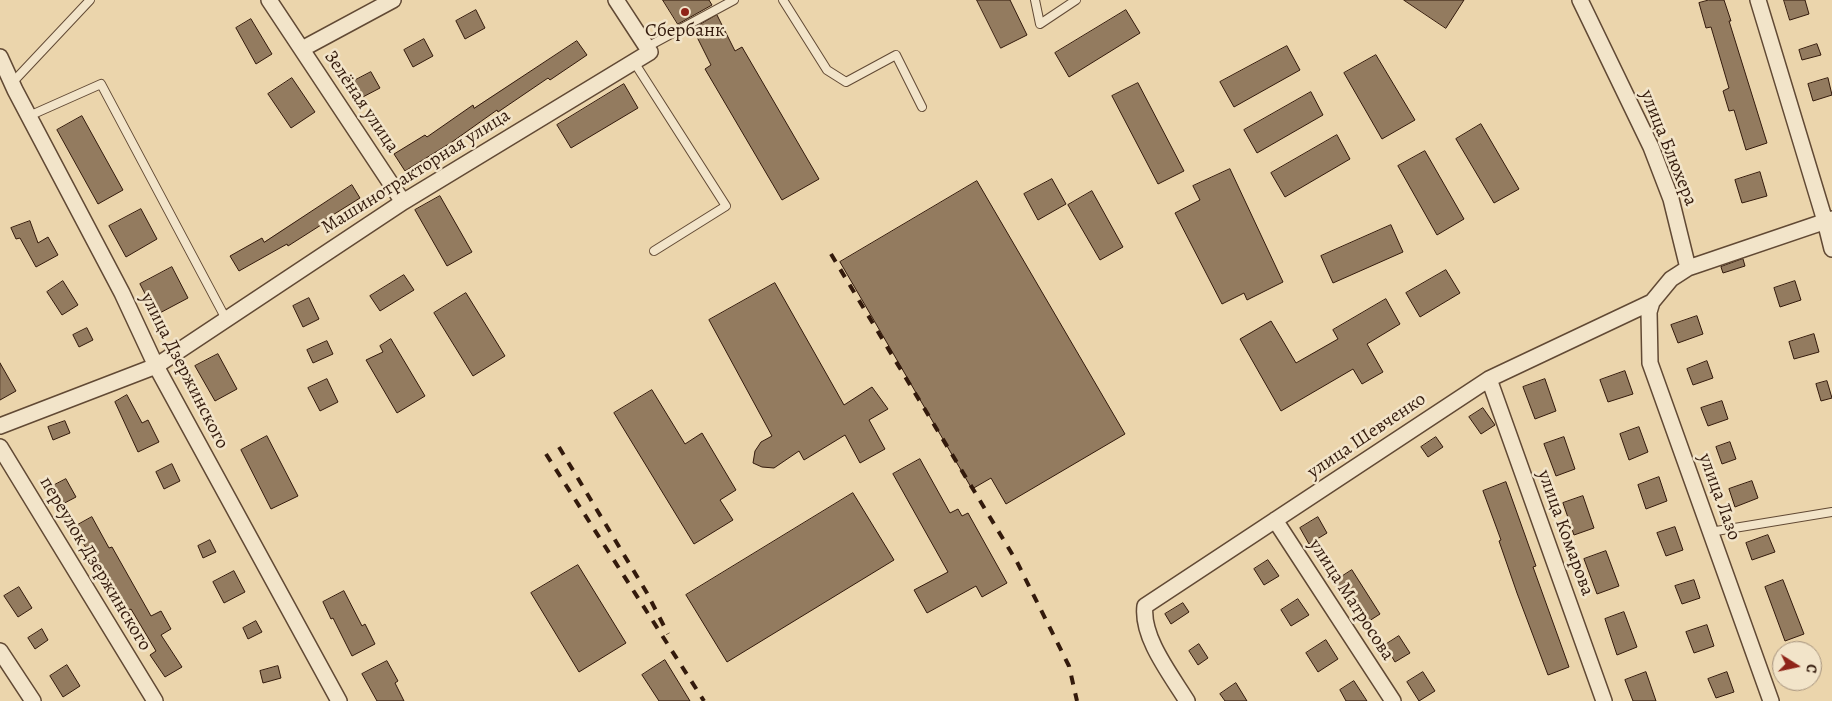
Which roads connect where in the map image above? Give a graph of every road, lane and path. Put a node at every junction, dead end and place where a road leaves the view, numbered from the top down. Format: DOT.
graph roads {
  1 [pos="90,0"];
  2 [pos="269,0"];
  3 [pos="393,0"];
  4 [pos="616,0"];
  5 [pos="734,0"];
  6 [pos="783,0"];
  7 [pos="1035,0"];
  8 [pos="1076,0"];
  9 [pos="1580,0"];
  10 [pos="1758,0"];
  11 [pos="647,47"];
  12 [pos="302,49"];
  13 [pos="0,57"];
  14 [pos="634,62"];
  15 [pos="9,85"];
  16 [pos="922,107"];
  17 [pos="29,116"];
  18 [pos="403,202"];
  19 [pos="1829,220"];
  20 [pos="1832,249"];
  21 [pos="654,251"];
  22 [pos="1688,268"];
  23 [pos="1652,302"];
  24 [pos="226,319"];
  25 [pos="156,366"];
  26 [pos="1489,379"];
  27 [pos="0,426"];
  28 [pos="0,447"];
  29 [pos="1832,512"];
  30 [pos="1275,520"];
  31 [pos="1710,532"];
  32 [pos="0,650"];
  33 [pos="33,701"];
  34 [pos="155,701"];
  35 [pos="339,701"];
  36 [pos="1187,701"];
  37 [pos="1393,701"];
  38 [pos="1604,701"];
  39 [pos="1771,701"];
  1 -- 15 [label="lane"];
  2 -- 12 [label="street, Зелёная улица"];
  3 -- 12 [label="street, Зелёная улица"];
  4 -- 11 [label="street"];
  5 -- 11 [label="lane"];
  6 -- 16 [label="lane"];
  7 -- 8 [label="lane"];
  9 -- 22 [label="street, улица Блюхера"];
  10 -- 19 [label="street"];
  11 -- 14 [label="street, Машинотракторная улица"];
  12 -- 18 [label="street, Зелёная улица"];
  13 -- 15 [label="street, улица Дзержинского"];
  14 -- 18 [label="street, Машинотракторная улица"];
  14 -- 21 [label="lane"];
  15 -- 17 [label="street, улица Дзержинского"];
  17 -- 24 [label="lane"];
  17 -- 25 [label="street, улица Дзержинского"];
  18 -- 24 [label="street, Машинотракторная улица"];
  19 -- 20 [label="street"];
  19 -- 22 [label="street"];
  22 -- 23 [label="street"];
  23 -- 26 [label="street, улица Шевченко"];
  23 -- 31 [label="street, улица Лазо"];
  24 -- 25 [label="street, Машинотракторная улица"];
  25 -- 27 [label="street, Машинотракторная улица"];
  25 -- 35 [label="street, улица Дзержинского"];
  26 -- 30 [label="street, улица Шевченко"];
  26 -- 38 [label="street, улица Комарова"];
  28 -- 34 [label="street, переулок Дзержинского"];
  29 -- 31 [label="lane"];
  30 -- 36 [label="street, улица Шевченко"];
  30 -- 37 [label="street, улица Матросова"];
  31 -- 39 [label="street, улица Лазо"];
  32 -- 33 [label="street"];
}
